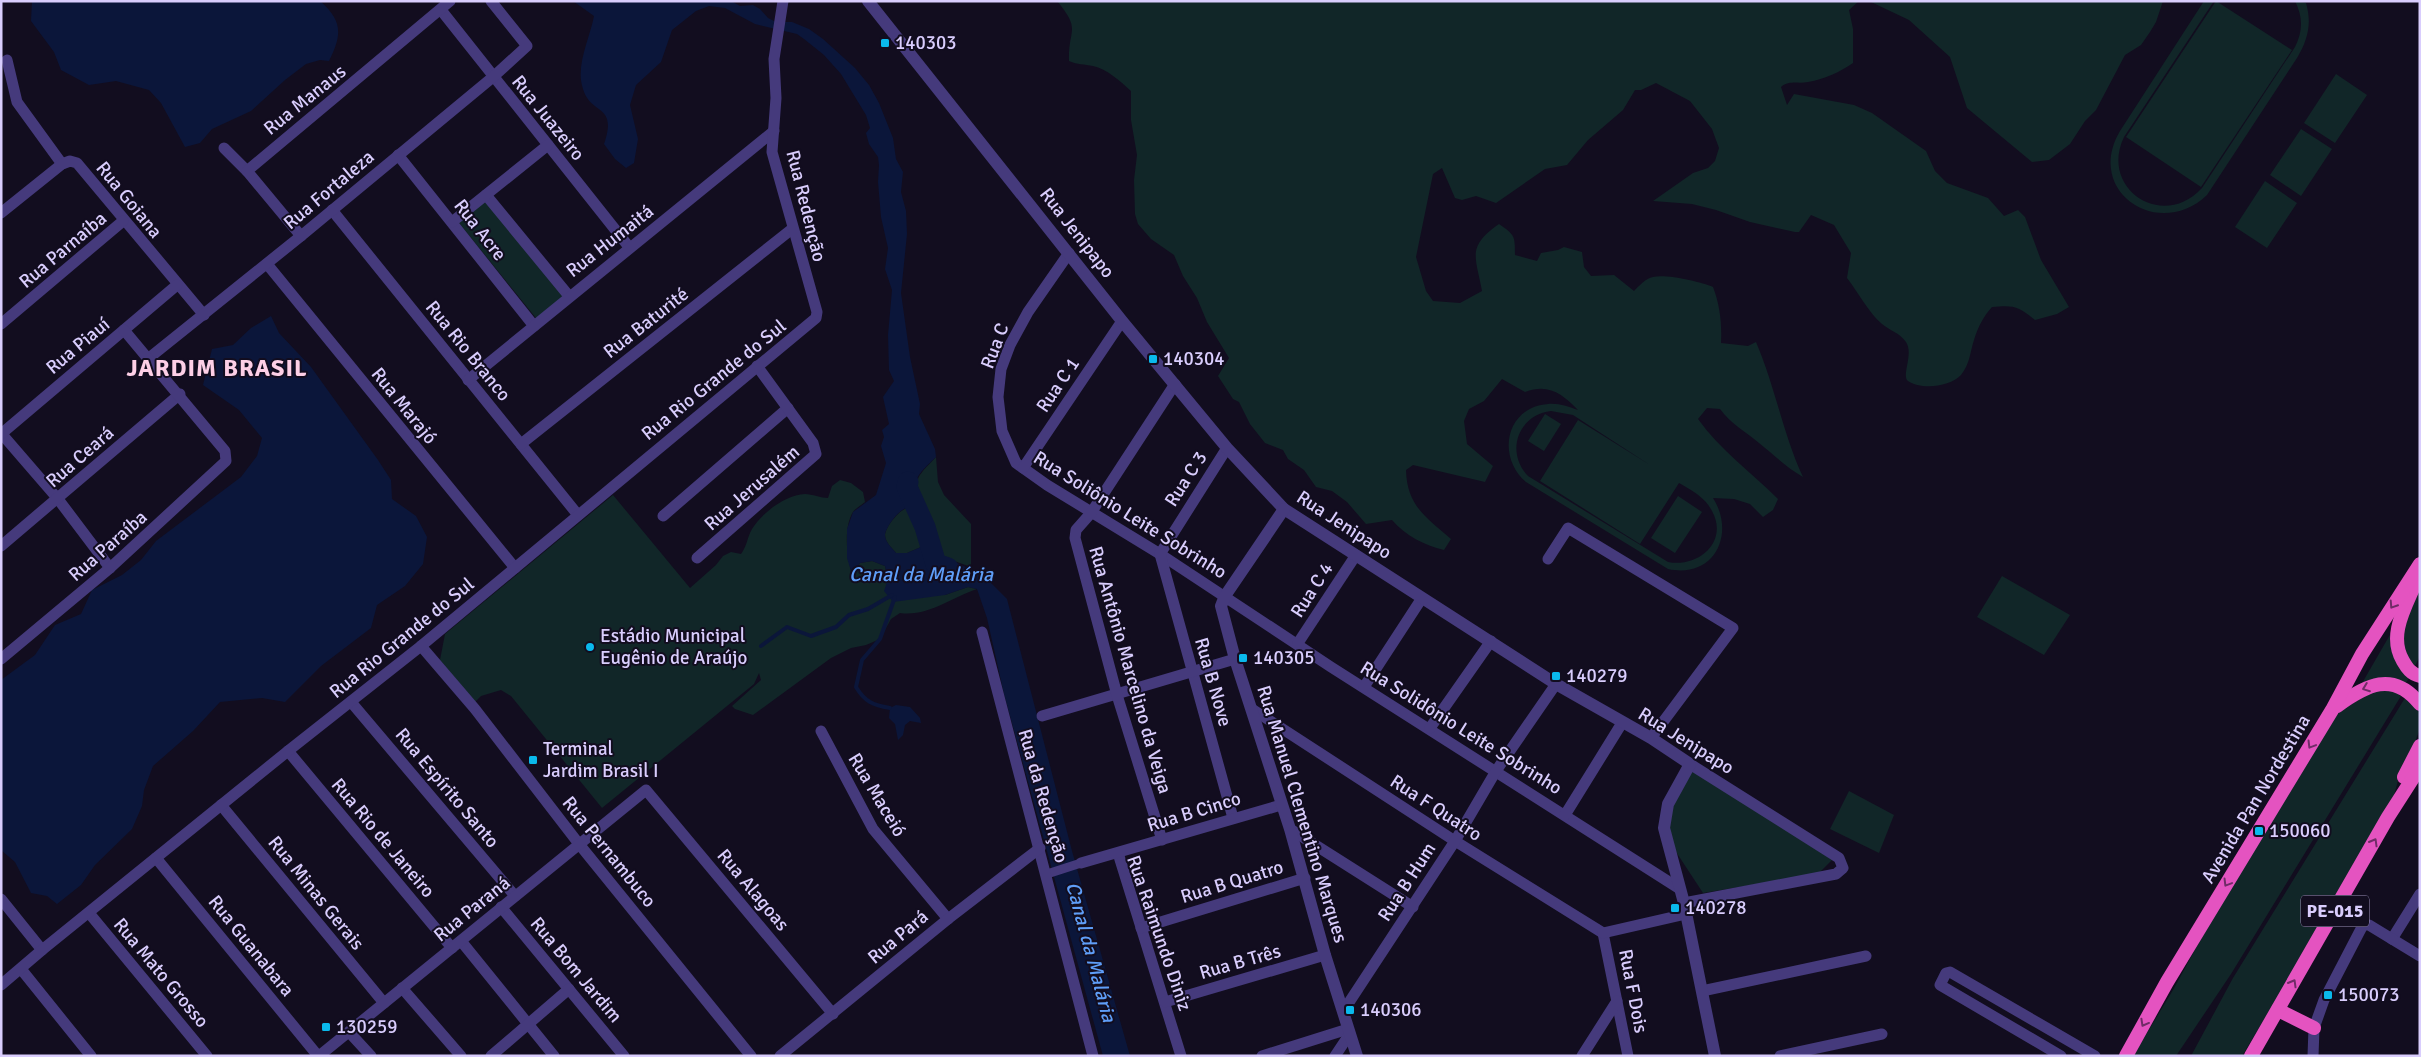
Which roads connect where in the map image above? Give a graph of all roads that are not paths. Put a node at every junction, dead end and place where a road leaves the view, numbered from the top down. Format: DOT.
graph roads {
  1 [pos="450,1"];
  2 [pos="491,1"];
  3 [pos="783,1"];
  4 [pos="868,1"];
  5 [pos="441,10"];
  6 [pos="7,60"];
  7 [pos="493,77"];
  8 [pos="774,131"];
  9 [pos="548,145"];
  10 [pos="224,148"];
  11 [pos="398,155"];
  12 [pos="62,164"];
  13 [pos="247,171"];
  14 [pos="486,195"];
  15 [pos="332,210"];
  16 [pos="1,213"];
  17 [pos="123,221"];
  18 [pos="452,222"];
  19 [pos="792,229"];
  20 [pos="301,236"];
  21 [pos="629,247"];
  22 [pos="1069,253"];
  23 [pos="267,264"];
  24 [pos="177,285"];
  25 [pos="569,296"];
  26 [pos="817,312"];
  27 [pos="204,315"];
  28 [pos="1122,321"];
  29 [pos="1,324"];
  30 [pos="534,326"];
  31 [pos="124,330"];
  32 [pos="149,358"];
  33 [pos="757,366"];
  34 [pos="468,380"];
  35 [pos="1175,384"];
  36 [pos="180,394"];
  37 [pos="788,408"];
  38 [pos="1,433"];
  39 [pos="521,444"];
  40 [pos="1227,448"];
  41 [pos="1019,465"];
  42 [pos="58,499"];
  43 [pos="1284,509"];
  44 [pos="1091,513"];
  45 [pos="578,515"];
  46 [pos="663,516"];
  47 [pos="1,546"];
  48 [pos="1160,554"];
  49 [pos="1356,555"];
  50 [pos="697,558"];
  51 [pos="1548,559"];
  52 [pos="2420,564"];
  53 [pos="110,568"];
  54 [pos="515,568"];
  55 [pos="2420,572"];
  56 [pos="1225,596"];
  57 [pos="1422,598"];
  58 [pos="982,632"];
  59 [pos="1491,641"];
  60 [pos="1298,643"];
  61 [pos="421,646"];
  62 [pos="1,659"];
  63 [pos="1235,659"];
  64 [pos="1192,672"];
  65 [pos="2420,676"];
  66 [pos="1556,684"];
  67 [pos="1364,687"];
  68 [pos="1117,695"];
  69 [pos="351,702"];
  70 [pos="2420,704"];
  71 [pos="1252,709"];
  72 [pos="2332,710"];
  73 [pos="1042,716"];
  74 [pos="1622,723"];
  75 [pos="1430,728"];
  76 [pos="821,731"];
  77 [pos="1651,738"];
  78 [pos="2420,746"];
  79 [pos="288,751"];
  80 [pos="1690,764"];
  81 [pos="2420,767"];
  82 [pos="1496,771"];
  83 [pos="646,790"];
  84 [pos="1281,804"];
  85 [pos="221,805"];
  86 [pos="1565,815"];
  87 [pos="2388,817"];
  88 [pos="1233,818"];
  89 [pos="1290,829"];
  90 [pos="1162,840"];
  91 [pos="1455,841"];
  92 [pos="579,844"];
  93 [pos="1040,848"];
  94 [pos="1118,853"];
  95 [pos="156,858"];
  96 [pos="1081,863"];
  97 [pos="1047,874"];
  98 [pos="1305,878"];
  99 [pos="1680,889"];
  100 [pos="2420,894"];
  101 [pos="515,896"];
  102 [pos="1,899"];
  103 [pos="501,907"];
  104 [pos="1413,907"];
  105 [pos="1685,908"];
  106 [pos="89,913"];
  107 [pos="948,918"];
  108 [pos="1141,928"];
  109 [pos="1603,933"];
  110 [pos="2392,939"];
  111 [pos="456,944"];
  112 [pos="42,950"];
  113 [pos="1325,955"];
  114 [pos="1866,956"];
  115 [pos="2420,956"];
  116 [pos="22,969"];
  117 [pos="1,985"];
  118 [pos="402,988"];
  119 [pos="569,989"];
  120 [pos="1702,991"];
  121 [pos="1618,1001"];
  122 [pos="1166,1002"];
  123 [pos="384,1003"];
  124 [pos="1344,1010"];
  125 [pos="2278,1010"];
  126 [pos="833,1014"];
  127 [pos="528,1023"];
  128 [pos="2314,1028"];
  129 [pos="349,1032"];
  130 [pos="1349,1032"];
  131 [pos="1882,1034"];
  132 [pos="616,1053"];
  133 [pos="492,1055"];
  134 [pos="90,1056"];
  135 [pos="207,1056"];
  136 [pos="318,1056"];
  137 [pos="371,1056"];
  138 [pos="461,1056"];
  139 [pos="554,1056"];
  140 [pos="751,1056"];
  141 [pos="780,1056"];
  142 [pos="1093,1056"];
  143 [pos="1181,1056"];
  144 [pos="1262,1056"];
  145 [pos="1335,1056"];
  146 [pos="1357,1056"];
  147 [pos="1582,1056"];
  148 [pos="1628,1056"];
  149 [pos="1715,1056"];
  150 [pos="1780,1056"];
  151 [pos="2061,1056"];
  152 [pos="2095,1056"];
  153 [pos="2126,1056"];
  154 [pos="2251,1056"];
  155 [pos="2313,1056"];
  1 -- 5 [label="street, Rua Manaus"];
  2 -- 7 [label="street, Rua Fortaleza"];
  3 -- 8 [label="street, Rua Redenção"];
  4 -- 22 [label="street, Rua Jenipapo"];
  5 -- 7 [label="street, Rua Juazeiro"];
  5 -- 13 [label="street, Rua Manaus"];
  6 -- 12 [label="street"];
  7 -- 9 [label="street, Rua Juazeiro"];
  7 -- 11 [label="street, Rua Fortaleza"];
  8 -- 19 [label="street, Rua Redenção"];
  8 -- 21 [label="street, Rua Humaitá"];
  9 -- 14 [label="street"];
  9 -- 21 [label="street, Rua Juazeiro"];
  10 -- 13 [label="street"];
  11 -- 15 [label="street, Rua Fortaleza"];
  11 -- 18 [label="street, Rua Acre"];
  12 -- 16 [label="street"];
  12 -- 17 [label="street, Rua Goiana"];
  13 -- 20 [label="street"];
  14 -- 18 [label="street"];
  14 -- 25 [label="street"];
  15 -- 20 [label="street, Rua Fortaleza"];
  15 -- 34 [label="street, Rua Rio Branco"];
  17 -- 24 [label="street, Rua Goiana"];
  17 -- 29 [label="street, Rua Parnaíba"];
  18 -- 30 [label="street, Rua Acre"];
  19 -- 26 [label="street, Rua Redenção"];
  19 -- 39 [label="street, Rua Baturité"];
  20 -- 23 [label="street, Rua Fortaleza"];
  21 -- 25 [label="street, Rua Humaitá"];
  22 -- 28 [label="street, Rua Jenipapo"];
  22 -- 41 [label="street, Rua C"];
  23 -- 27 [label="street, Rua Fortaleza"];
  23 -- 54 [label="street, Rua Marajó"];
  24 -- 27 [label="street, Rua Goiana"];
  24 -- 31 [label="street, Rua Piauí"];
  25 -- 30 [label="street, Rua Humaitá"];
  26 -- 33 [label="street, Rua Rio Grande do Sul"];
  27 -- 32 [label="street, Rua Fortaleza"];
  28 -- 35 [label="street, Rua Jenipapo"];
  28 -- 41 [label="street, Rua C 1"];
  30 -- 34 [label="street, Rua Humaitá"];
  31 -- 32 [label="street"];
  31 -- 38 [label="street, Rua Piauí"];
  32 -- 36 [label="street"];
  33 -- 37 [label="street, Rua Jerusalém"];
  33 -- 45 [label="street, Rua Rio Grande do Sul"];
  34 -- 39 [label="street, Rua Rio Branco"];
  35 -- 40 [label="street, Rua Jenipapo"];
  35 -- 44 [label="street, Rua Antônio Marcelino da Veiga"];
  36 -- 42 [label="street, Rua Ceará"];
  36 -- 53 [label="street, Rua Paraíba"];
  37 -- 46 [label="street"];
  37 -- 50 [label="street, Rua Jerusalém"];
  38 -- 42 [label="street"];
  39 -- 45 [label="street, Rua Rio Branco"];
  40 -- 43 [label="street, Rua Jenipapo"];
  40 -- 48 [label="street, Rua C 3"];
  41 -- 44 [label="street, Rua Soliônio Leite Sobrinho"];
  42 -- 47 [label="street, Rua Ceará"];
  42 -- 53 [label="street"];
  43 -- 49 [label="street, Rua Jenipapo"];
  43 -- 56 [label="street"];
  44 -- 48 [label="street, Rua Soliônio Leite Sobrinho"];
  44 -- 68 [label="street, Rua Antônio Marcelino da Veiga"];
  45 -- 54 [label="street, Rua Rio Grande do Sul"];
  48 -- 56 [label="street, Rua Soliônio Leite Sobrinho"];
  48 -- 64 [label="street, Rua B Nove"];
  49 -- 57 [label="street, Rua Jenipapo"];
  49 -- 60 [label="street, Rua C 4"];
  51 -- 77 [label="street"];
  52 -- 72 [label="highway, Avenida Pan Nordestina, one-way"];
  53 -- 62 [label="street, Rua Paraíba"];
  54 -- 61 [label="street, Rua Rio Grande do Sul"];
  55 -- 65 [label="highway"];
  56 -- 60 [label="street, Rua Solidônio Leite Sobrinho"];
  56 -- 63 [label="street, Rua Manuel Clementino Marques"];
  57 -- 59 [label="street, Rua Jenipapo"];
  57 -- 67 [label="street"];
  58 -- 93 [label="street, Rua da Redenção"];
  59 -- 66 [label="street, Rua Jenipapo"];
  59 -- 75 [label="street"];
  60 -- 67 [label="street, Rua Solidônio Leite Sobrinho"];
  61 -- 69 [label="street, Rua Rio Grande do Sul"];
  61 -- 92 [label="street, Rua Pernambuco"];
  63 -- 64 [label="street"];
  63 -- 71 [label="street, Rua Manuel Clementino Marques"];
  64 -- 68 [label="street"];
  64 -- 88 [label="street, Rua B Nove"];
  66 -- 74 [label="street, Rua Jenipapo"];
  66 -- 82 [label="street, Rua B Hum"];
  67 -- 75 [label="street, Rua Solidônio Leite Sobrinho"];
  68 -- 73 [label="street"];
  68 -- 90 [label="street, Rua Antônio Marcelino da Veiga"];
  69 -- 79 [label="street, Rua Rio Grande do Sul"];
  69 -- 101 [label="street, Rua Espírito Santo"];
  70 -- 72 [label="highway, one-way"];
  71 -- 84 [label="street, Rua Manuel Clementino Marques"];
  71 -- 91 [label="street, Rua F Quatro"];
  72 -- 153 [label="highway, Avenida Pan Nordestina, one-way"];
  74 -- 77 [label="street, Rua Jenipapo"];
  74 -- 86 [label="street"];
  75 -- 82 [label="street, Rua Solidônio Leite Sobrinho"];
  76 -- 107 [label="street, Rua Maceió"];
  77 -- 80 [label="street, Rua Jenipapo"];
  78 -- 87 [label="highway"];
  79 -- 85 [label="street, Rua Rio Grande do Sul"];
  79 -- 111 [label="street, Rua Rio de Janeiro"];
  80 -- 99 [label="street"];
  80 -- 105 [label="street, Rua Jenipapo"];
  81 -- 87 [label="highway, PE-015"];
  82 -- 86 [label="street, Rua Solidônio Leite Sobrinho"];
  82 -- 91 [label="street, Rua B Hum"];
  83 -- 92 [label="street, Rua Paraná"];
  83 -- 126 [label="street, Rua Alagoas"];
  84 -- 88 [label="street, Rua B Cinco"];
  84 -- 89 [label="street, Rua Manuel Clementino Marques"];
  85 -- 95 [label="street, Rua Rio Grande do Sul"];
  85 -- 123 [label="street, Rua Minas Gerais"];
  86 -- 99 [label="street, Rua Solidônio Leite Sobrinho"];
  125 -- 87 [label="highway, PE-015, one-way"];
  88 -- 90 [label="street, Rua B Cinco"];
  89 -- 98 [label="street, Rua Manuel Clementino Marques"];
  89 -- 104 [label="street"];
  90 -- 94 [label="street, Rua B Cinco"];
  91 -- 104 [label="street, Rua B Hum"];
  91 -- 109 [label="street, Rua F Quatro"];
  92 -- 101 [label="street, Rua Paraná"];
  92 -- 140 [label="street, Rua Pernambuco"];
  93 -- 97 [label="street, Rua da Redenção"];
  93 -- 107 [label="street, Rua Pará"];
  94 -- 96 [label="street, Rua Raimundo Diniz"];
  94 -- 108 [label="street, Rua Raimundo Diniz"];
  95 -- 106 [label="street, Rua Rio Grande do Sul"];
  95 -- 136 [label="street, Rua Guanabara"];
  96 -- 97 [label="street"];
  97 -- 142 [label="street, Rua da Redenção"];
  98 -- 108 [label="street, Rua B Quatro"];
  98 -- 113 [label="street, Rua Manuel Clementino Marques"];
  99 -- 105 [label="street"];
  100 -- 110 [label="street"];
  101 -- 103 [label="street, Rua Paraná"];
  102 -- 112 [label="street"];
  103 -- 111 [label="street, Rua Paraná"];
  103 -- 119 [label="street, Rua Bom Jardim"];
  104 -- 124 [label="street, Rua B Hum"];
  105 -- 109 [label="street"];
  105 -- 120 [label="street"];
  106 -- 112 [label="street, Rua Rio Grande do Sul"];
  106 -- 135 [label="street, Rua Mato Grosso"];
  107 -- 126 [label="street, Rua Pará"];
  108 -- 122 [label="street, Rua Raimundo Diniz"];
  109 -- 121 [label="street, Rua F Dois"];
  110 -- 115 [label="street"];
  110 -- 128 [label="street"];
  111 -- 118 [label="street, Rua Paraná"];
  111 -- 127 [label="street, Rua Rio de Janeiro"];
  112 -- 116 [label="street, Rua Rio Grande do Sul"];
  113 -- 122 [label="street, Rua B Três"];
  113 -- 124 [label="street, Rua Manuel Clementino Marques"];
  114 -- 120 [label="street"];
  116 -- 117 [label="street, Rua Rio Grande do Sul"];
  116 -- 134 [label="street"];
  118 -- 123 [label="street, Rua Paraná"];
  118 -- 138 [label="street"];
  119 -- 127 [label="street"];
  119 -- 132 [label="street, Rua Bom Jardim"];
  120 -- 149 [label="street"];
  121 -- 147 [label="street"];
  121 -- 148 [label="street, Rua F Dois"];
  122 -- 143 [label="street, Rua Raimundo Diniz"];
  123 -- 129 [label="street, Rua Paraná"];
  124 -- 130 [label="street, Rua Manuel Clementino Marques"];
  125 -- 128 [label="highway"];
  125 -- 154 [label="highway, PE-015"];
  126 -- 141 [label="street, Rua Pará"];
  127 -- 133 [label="street"];
  127 -- 139 [label="street, Rua Rio de Janeiro"];
  128 -- 155 [label="street"];
  129 -- 136 [label="street, Rua Paraná"];
  129 -- 137 [label="street"];
  130 -- 144 [label="street"];
  130 -- 145 [label="street"];
  130 -- 146 [label="street, Rua Manuel Clementino Marques"];
  131 -- 150 [label="street"];
  151 -- 152 [label="street"];
}
